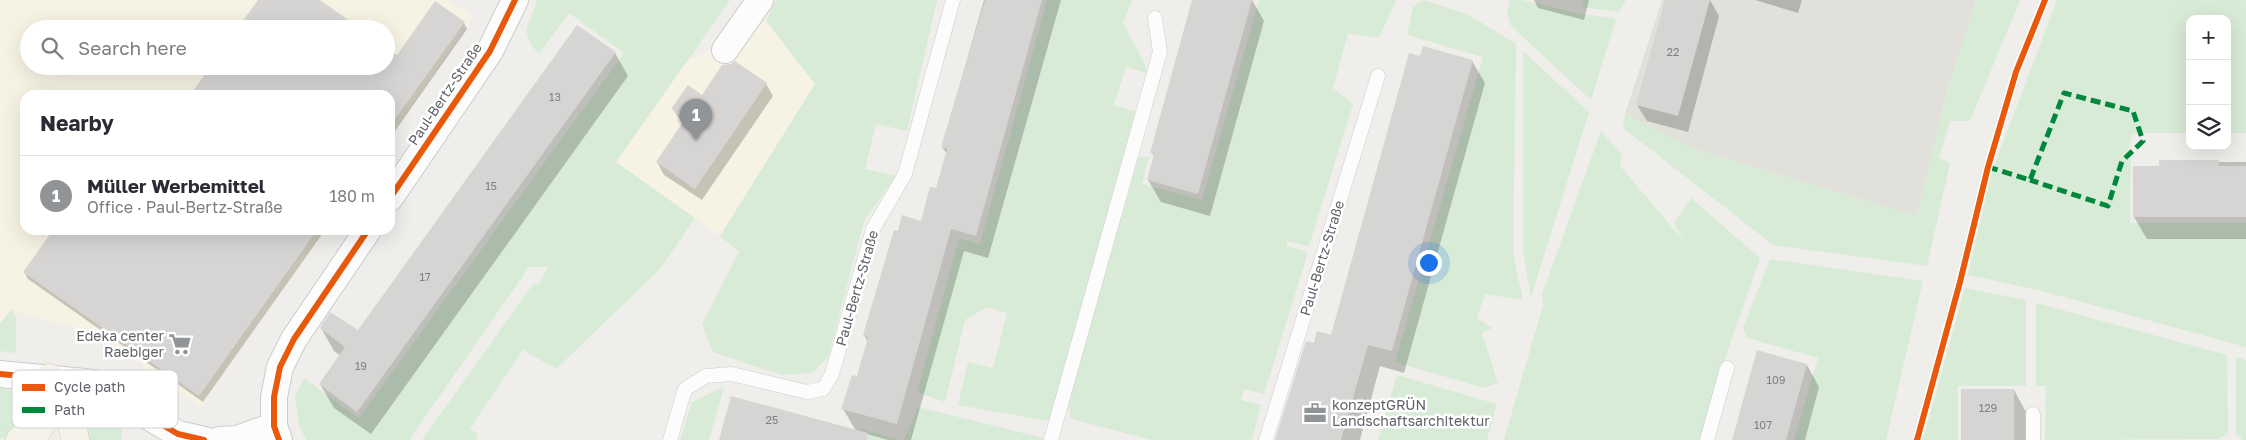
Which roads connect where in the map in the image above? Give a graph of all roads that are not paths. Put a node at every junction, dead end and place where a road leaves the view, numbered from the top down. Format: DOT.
graph roads {
  1 [pos="516,0"];
  2 [pos="760,0"];
  3 [pos="953,0"];
  4 [pos="1155,18"];
  5 [pos="725,50"];
  6 [pos="1378,76"];
  7 [pos="395,191"];
  8 [pos="365,235"];
  9 [pos="1727,368"];
  10 [pos="2033,414"];
  11 [pos="39,428"];
  12 [pos="168,428"];
  13 [pos="276,433"];
  14 [pos="20,440"];
  15 [pos="204,440"];
  16 [pos="220,440"];
  17 [pos="670,440"];
  18 [pos="1051,440"];
  19 [pos="1266,440"];
  20 [pos="1707,440"];
  21 [pos="2033,440"];
  1 -- 7 [label="street, Paul-Bertz-Straße"];
  2 -- 5 [label="street"];
  3 -- 17 [label="lane, Paul-Bertz-Straße"];
  4 -- 18 [label="lane"];
  6 -- 19 [label="lane, Paul-Bertz-Straße"];
  8 -- 13 [label="street"];
  9 -- 20 [label="lane"];
  10 -- 21 [label="lane"];
  11 -- 14 [label="main road"];
  12 -- 15 [label="street"];
  13 -- 16 [label="street"];
}
